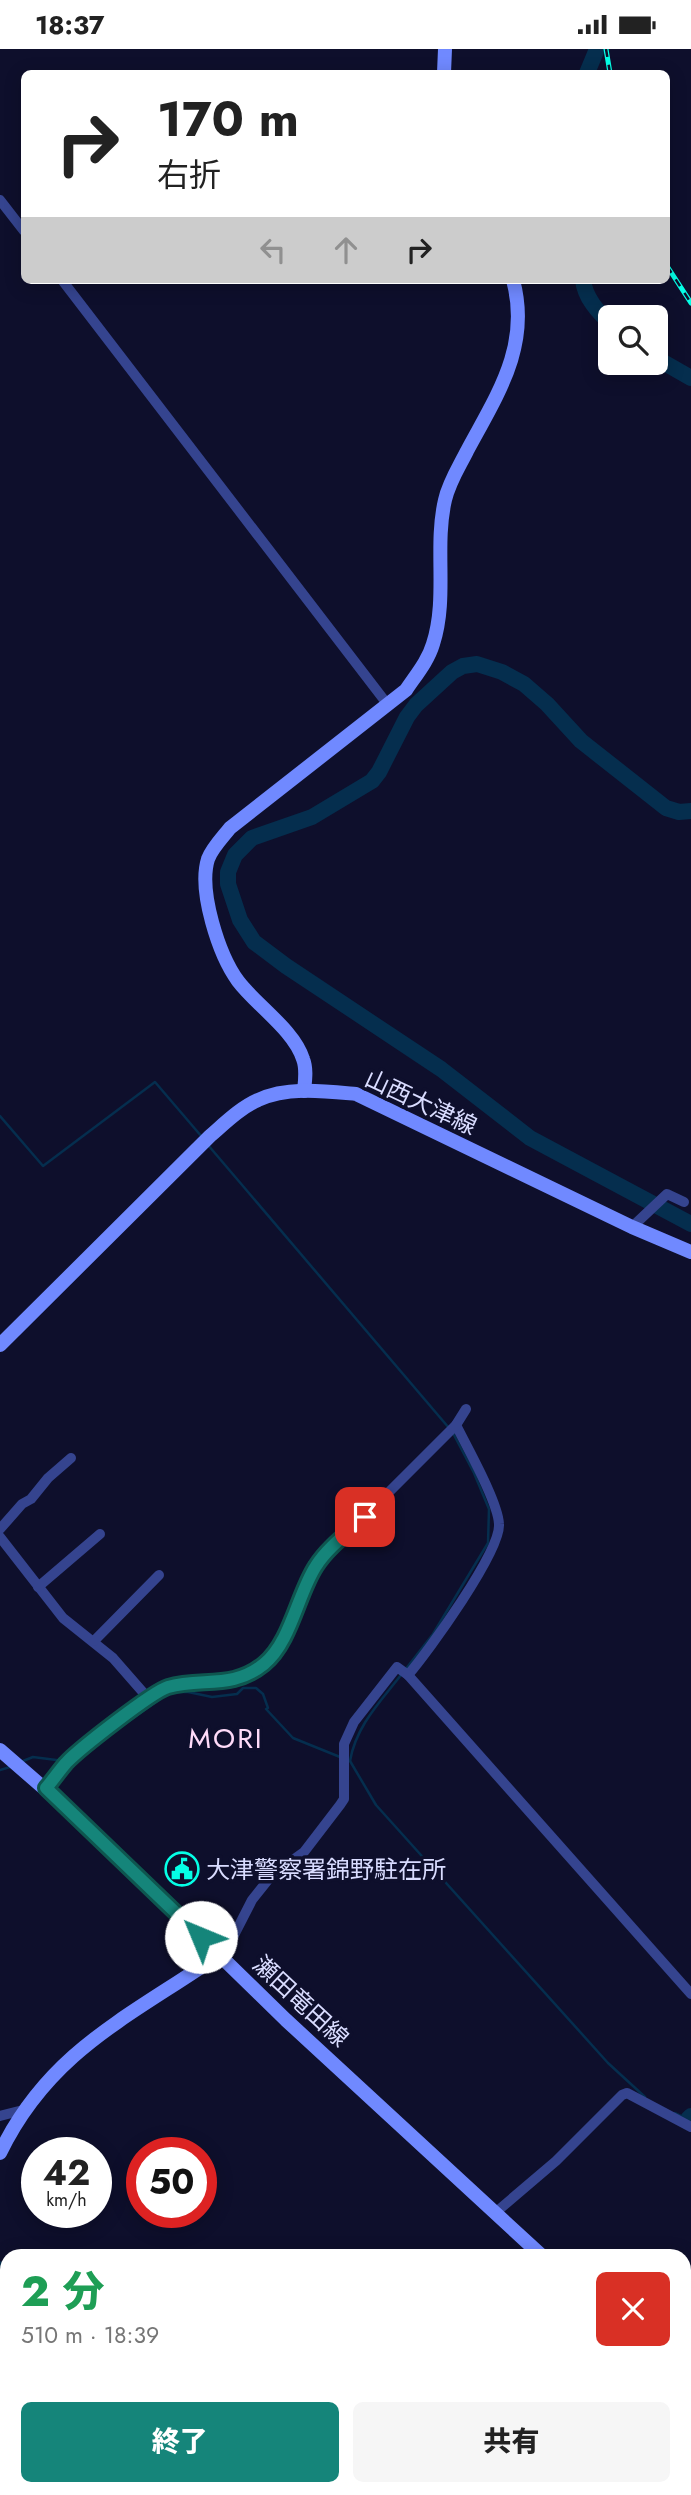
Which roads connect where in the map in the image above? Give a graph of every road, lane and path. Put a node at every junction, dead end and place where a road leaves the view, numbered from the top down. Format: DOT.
graph roads {
  1 [pos="445,49"];
  2 [pos="444,70"];
  3 [pos="0,200"];
  4 [pos="21,227"];
  5 [pos="65,284"];
  6 [pos="514,284"];
  7 [pos="388,705"];
  8 [pos="304,1091"];
  9 [pos="684,1202"];
  10 [pos="632,1227"];
  11 [pos="691,1252"];
  12 [pos="0,1345"];
  13 [pos="466,1409"];
  14 [pos="456,1425"];
  15 [pos="71,1458"];
  16 [pos="0,1529"];
  17 [pos="100,1534"];
  18 [pos="0,1537"];
  19 [pos="159,1575"];
  20 [pos="38,1587"];
  21 [pos="94,1641"];
  22 [pos="408,1675"];
  23 [pos="149,1698"];
  24 [pos="0,1750"];
  25 [pos="6,1764"];
  26 [pos="46,1788"];
  27 [pos="219,1955"];
  28 [pos="691,1994"];
  29 [pos="23,2110"];
  30 [pos="0,2116"];
  31 [pos="691,2127"];
  32 [pos="0,2153"];
  33 [pos="495,2213"];
  34 [pos="534,2249"];
  1 -- 2 [label="main road"];
  3 -- 4 [label="street"];
  5 -- 7 [label="street"];
  6 -- 7 [label="main road"];
  7 -- 8 [label="main road"];
  8 -- 10 [label="main road, 山西大津線"];
  8 -- 12 [label="main road, 山西大津線"];
  9 -- 10 [label="street"];
  10 -- 11 [label="main road, 山西大津線"];
  13 -- 14 [label="street"];
  14 -- 22 [label="street"];
  14 -- 23 [label="street"];
  15 -- 16 [label="street"];
  17 -- 20 [label="street"];
  18 -- 20 [label="street"];
  19 -- 21 [label="street"];
  20 -- 21 [label="street"];
  21 -- 23 [label="street"];
  22 -- 27 [label="street"];
  22 -- 28 [label="street"];
  23 -- 26 [label="street"];
  24 -- 25 [label="main road, 瀬田竜田線"];
  25 -- 26 [label="main road, 瀬田竜田線"];
  26 -- 27 [label="main road, 瀬田竜田線"];
  27 -- 29 [label="main road"];
  27 -- 33 [label="main road, 瀬田竜田線"];
  29 -- 30 [label="street"];
  29 -- 32 [label="main road"];
  31 -- 33 [label="street"];
  33 -- 34 [label="main road, 瀬田竜田線"];
}
